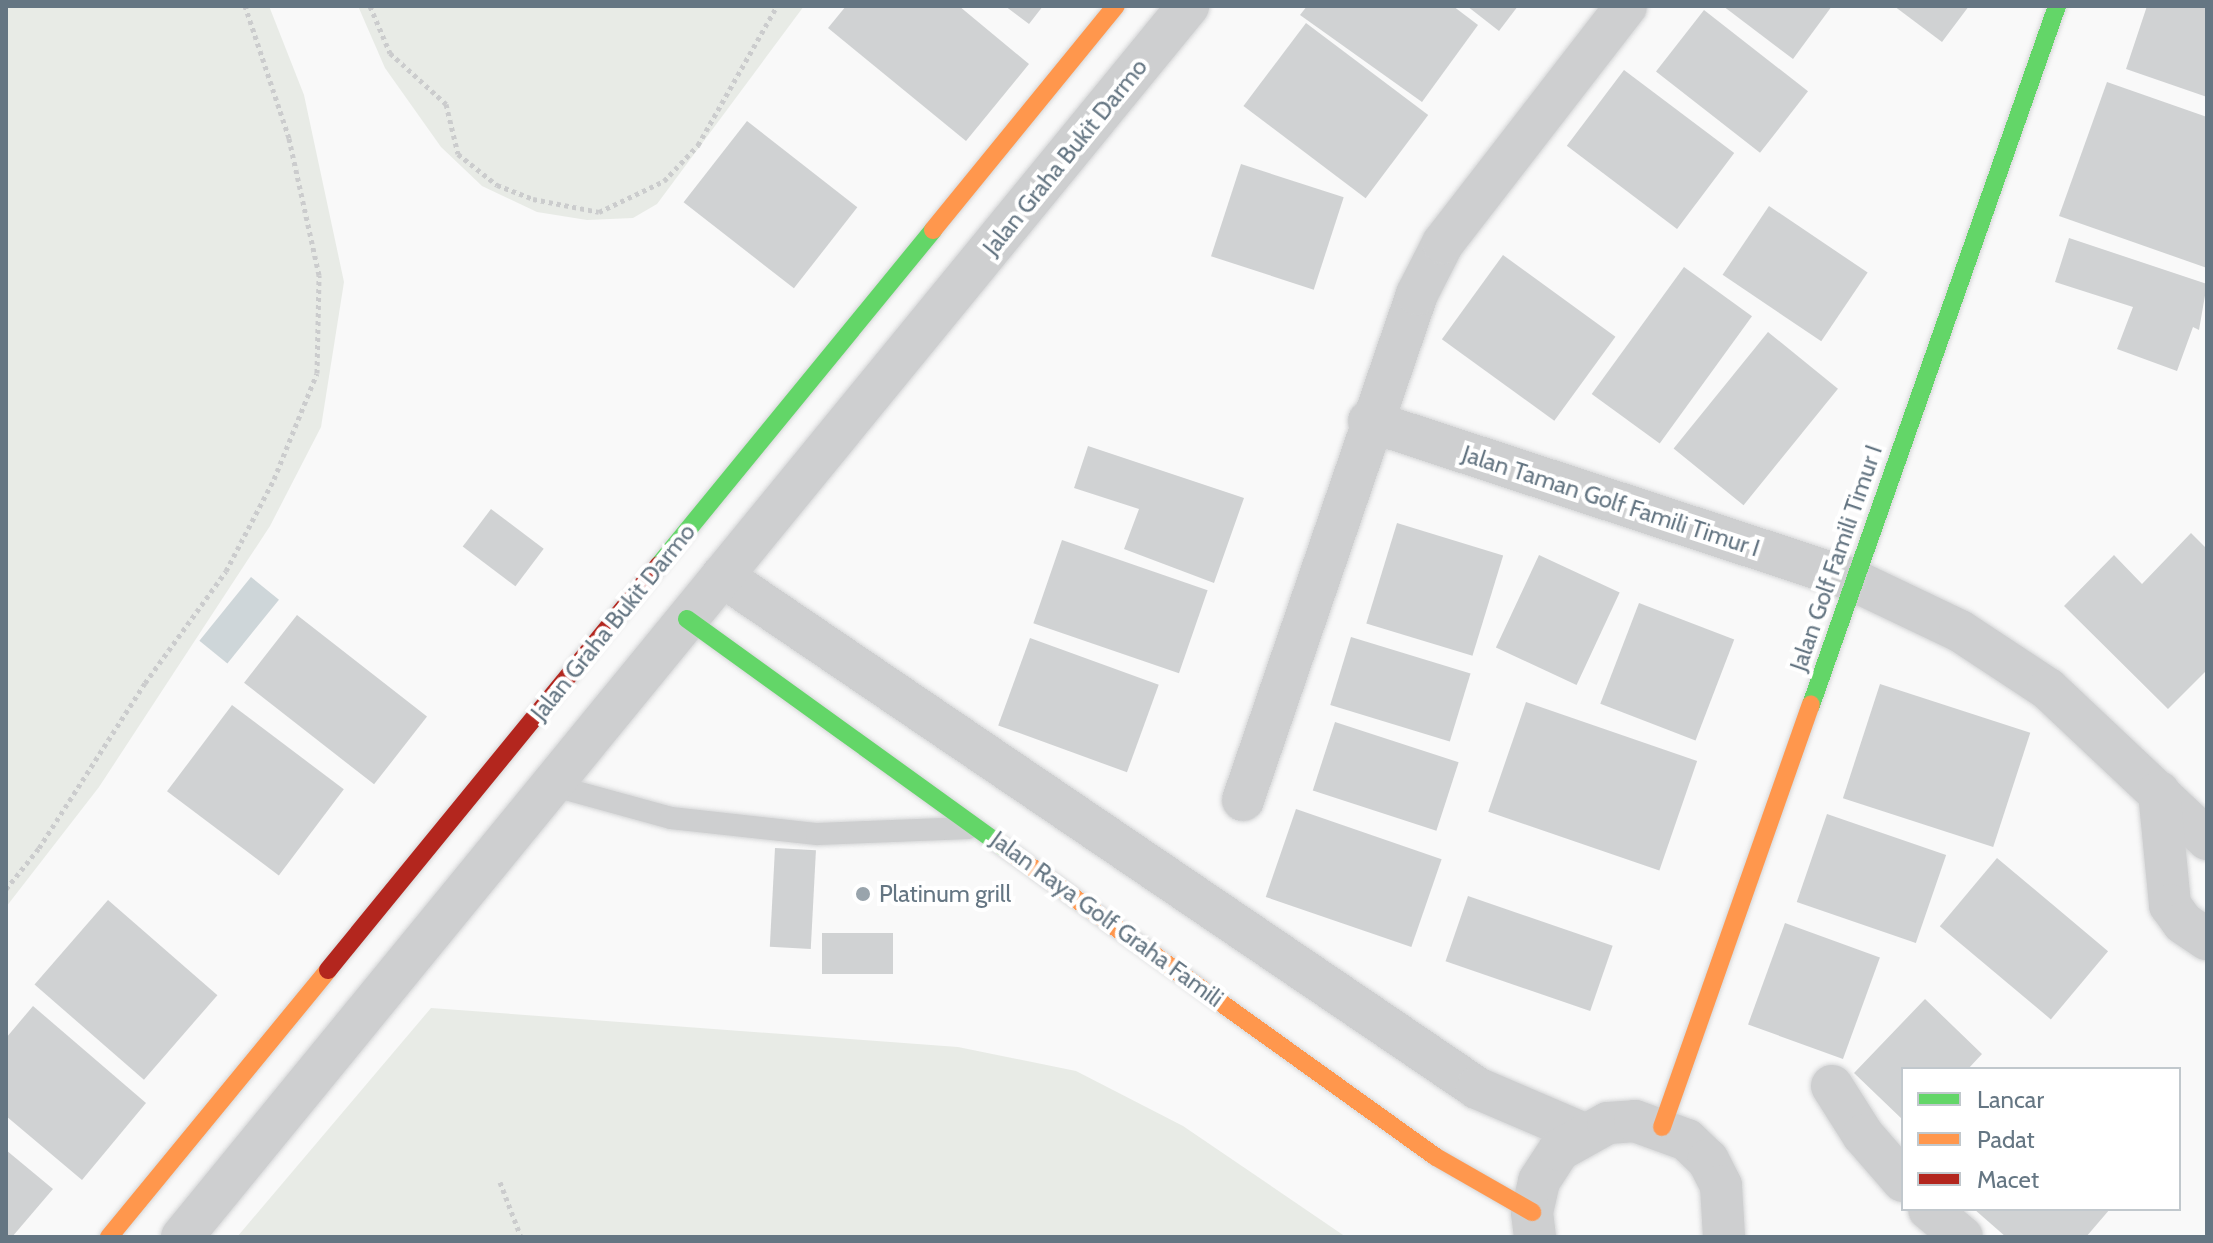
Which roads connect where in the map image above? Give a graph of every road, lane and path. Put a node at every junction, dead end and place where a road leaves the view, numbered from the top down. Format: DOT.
graph roads {
  1 [pos="245,6"];
  2 [pos="370,6"];
  3 [pos="777,6"];
  4 [pos="1116,6"];
  5 [pos="1188,6"];
  6 [pos="1626,6"];
  7 [pos="2057,6"];
  8 [pos="1369,421"];
  9 [pos="722,576"];
  10 [pos="1853,580"];
  11 [pos="687,619"];
  12 [pos="551,785"];
  13 [pos="2159,792"];
  14 [pos="1243,800"];
  15 [pos="979,827"];
  16 [pos="2207,839"];
  17 [pos="6,889"];
  18 [pos="2207,939"];
  19 [pos="1832,1086"];
  20 [pos="1662,1127"];
  21 [pos="1582,1133"];
  22 [pos="1901,1179"];
  23 [pos="500,1182"];
  24 [pos="1931,1211"];
  25 [pos="1533,1224"];
  26 [pos="1731,1229"];
  27 [pos="109,1237"];
  28 [pos="182,1237"];
  29 [pos="521,1237"];
  30 [pos="1962,1237"];
  1 -- 17 [label="path"];
  2 -- 3 [label="path"];
  4 -- 27 [label="street, Jalan Graha Bukit Darmo"];
  5 -- 9 [label="street, Jalan Graha Bukit Darmo"];
  6 -- 8 [label="street"];
  7 -- 10 [label="street, Jalan Golf Famili Timur I"];
  8 -- 10 [label="street, Jalan Taman Golf Famili Timur I"];
  8 -- 14 [label="street"];
  9 -- 11 [label="street, Jalan Graha Bukit Darmo"];
  9 -- 21 [label="street"];
  10 -- 13 [label="street, Jalan Taman Golf Famili Timur I"];
  10 -- 20 [label="street, Jalan Golf Famili Timur I"];
  11 -- 12 [label="street, Jalan Graha Bukit Darmo"];
  11 -- 15 [label="street, Jalan Raya Golf Graha Famili"];
  12 -- 15 [label="lane"];
  12 -- 28 [label="street, Jalan Graha Bukit Darmo"];
  13 -- 16 [label="street, Jalan Taman Golf Famili Timur I"];
  13 -- 18 [label="street"];
  15 -- 25 [label="street, Jalan Raya Golf Graha Famili"];
  19 -- 22 [label="street"];
  20 -- 21 [label="street"];
  20 -- 26 [label="street"];
  21 -- 25 [label="street"];
  23 -- 29 [label="path"];
  24 -- 30 [label="street"];
}
